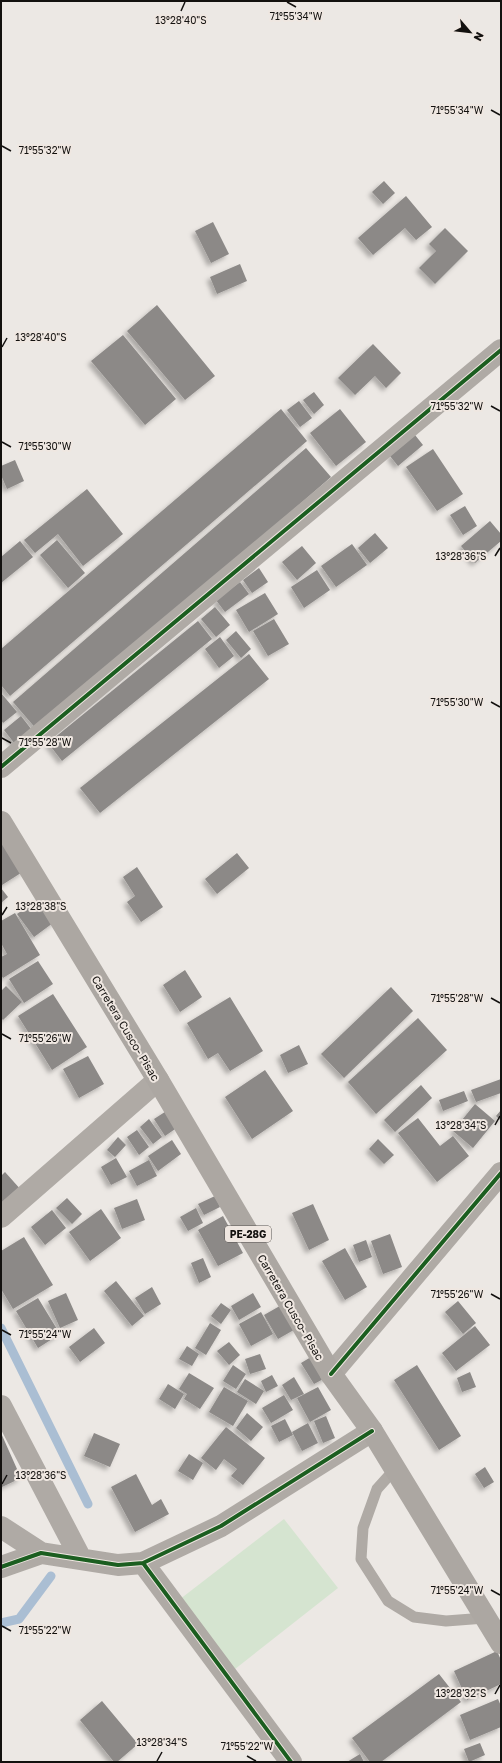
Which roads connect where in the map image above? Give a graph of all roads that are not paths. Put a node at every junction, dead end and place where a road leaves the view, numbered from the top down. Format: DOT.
graph roads {
  1 [pos="501,350"];
  2 [pos="1,767"];
  3 [pos="1,822"];
  4 [pos="158,1080"];
  5 [pos="501,1173"];
  6 [pos="1,1217"];
  7 [pos="331,1374"];
  8 [pos="1,1406"];
  9 [pos="372,1431"];
  10 [pos="395,1469"];
  11 [pos="1,1527"];
  12 [pos="40,1553"];
  13 [pos="81,1559"];
  14 [pos="143,1563"];
  15 [pos="1,1567"];
  16 [pos="486,1618"];
  17 [pos="501,1644"];
  18 [pos="291,1762"];
  1 -- 2 [label="street"];
  3 -- 4 [label="highway, Carretera Cusco- Pisac / PE-28G"];
  4 -- 6 [label="street"];
  4 -- 7 [label="highway, Carretera Cusco- Pisac / PE-28G"];
  5 -- 7 [label="street"];
  7 -- 9 [label="highway, Carretera Cusco- Pisac / PE-28G"];
  8 -- 13 [label="street"];
  9 -- 10 [label="highway, Carretera Cusco- Pisac / PE-28G"];
  9 -- 14 [label="street"];
  10 -- 16 [label="highway, Carretera Cusco- Pisac / PE-28G"];
  10 -- 16 [label="lane"];
  11 -- 12 [label="street"];
  12 -- 13 [label="street"];
  12 -- 15 [label="street"];
  13 -- 14 [label="street"];
  14 -- 18 [label="street"];
  16 -- 17 [label="highway, Carretera Cusco- Pisac / PE-28G"];
}
